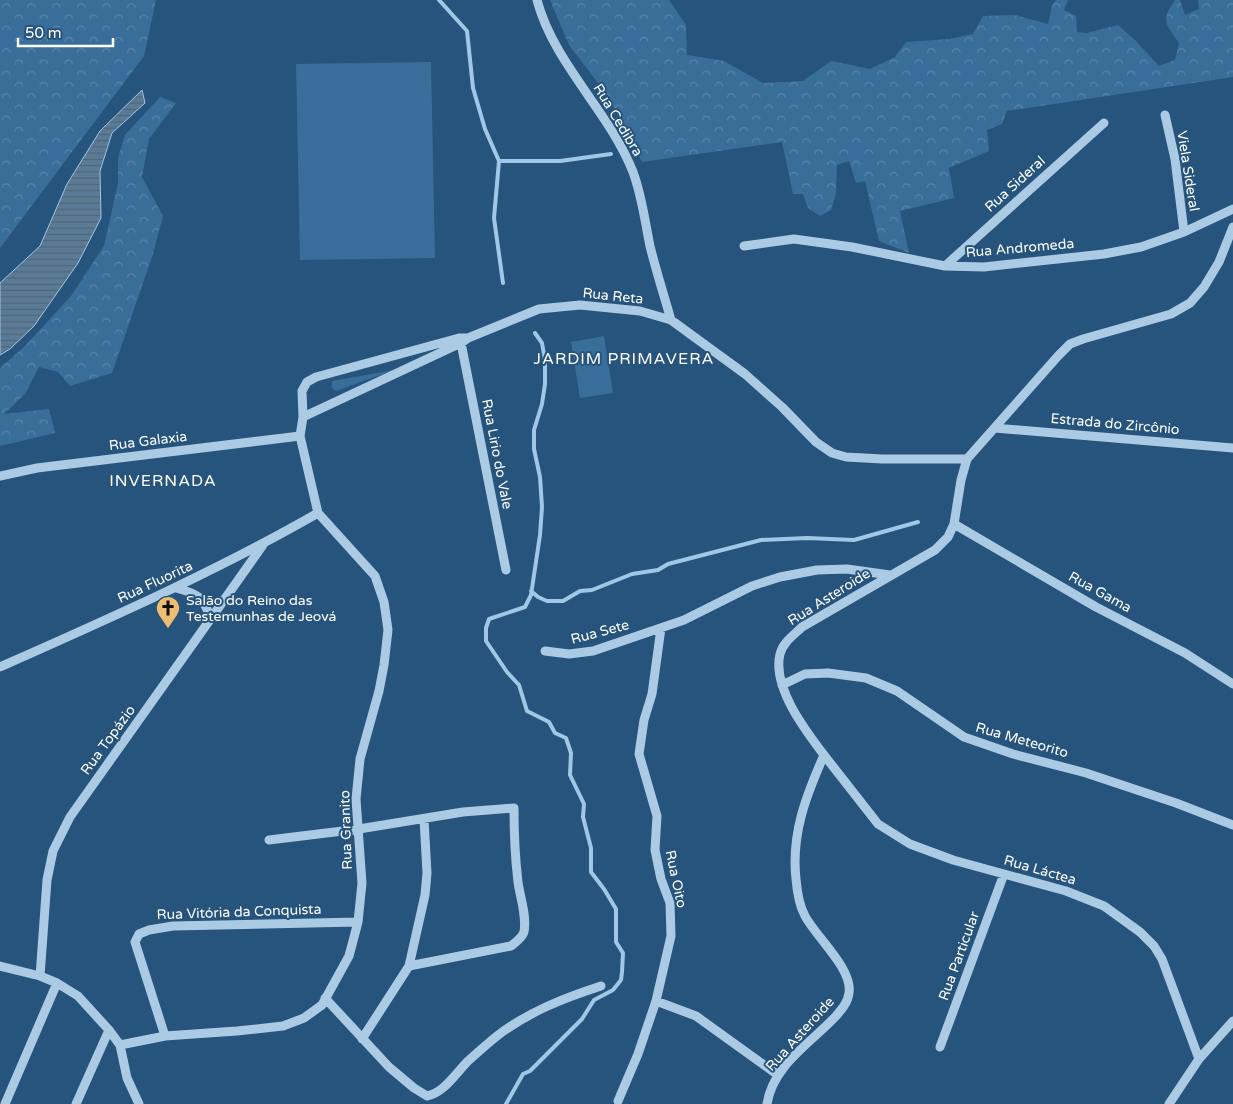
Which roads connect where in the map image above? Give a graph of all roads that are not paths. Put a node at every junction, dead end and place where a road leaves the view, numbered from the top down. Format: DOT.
graph roads {
  1 [pos="537,0"];
  2 [pos="1165,115"];
  3 [pos="1104,123"];
  4 [pos="1233,209"];
  5 [pos="1233,227"];
  6 [pos="1184,232"];
  7 [pos="744,246"];
  8 [pos="946,266"];
  9 [pos="671,320"];
  10 [pos="464,340"];
  11 [pos="303,417"];
  12 [pos="995,428"];
  13 [pos="300,436"];
  14 [pos="1233,448"];
  15 [pos="967,459"];
  16 [pos="0,476"];
  17 [pos="318,514"];
  18 [pos="954,524"];
  19 [pos="263,545"];
  20 [pos="506,570"];
  21 [pos="890,576"];
  22 [pos="176,588"];
  23 [pos="211,619"];
  24 [pos="661,628"];
  25 [pos="545,651"];
  26 [pos="0,667"];
  27 [pos="1233,684"];
  28 [pos="782,685"];
  29 [pos="824,755"];
  30 [pos="424,819"];
  31 [pos="1233,826"];
  32 [pos="359,829"];
  33 [pos="269,840"];
  34 [pos="1004,874"];
  35 [pos="358,922"];
  36 [pos="0,966"];
  37 [pos="409,966"];
  38 [pos="40,976"];
  39 [pos="58,983"];
  40 [pos="601,986"];
  41 [pos="325,998"];
  42 [pos="656,1002"];
  43 [pos="1233,1022"];
  44 [pos="109,1030"];
  45 [pos="165,1036"];
  46 [pos="362,1039"];
  47 [pos="120,1045"];
  48 [pos="940,1047"];
  49 [pos="1199,1059"];
  50 [pos="778,1075"];
  51 [pos="4,1100"];
  52 [pos="618,1101"];
  53 [pos="76,1104"];
  54 [pos="139,1104"];
  55 [pos="767,1104"];
  56 [pos="1169,1104"];
  1 -- 9 [label="street, Rua Cedibra"];
  2 -- 6 [label="street, Viela Sideral"];
  3 -- 8 [label="street, Rua Sideral"];
  4 -- 6 [label="street, Rua Andromeda"];
  5 -- 12 [label="street, Rua Asteroide"];
  6 -- 8 [label="street, Rua Andromeda"];
  7 -- 8 [label="street, Rua Andromeda"];
  9 -- 10 [label="street, Rua Reta"];
  9 -- 15 [label="street"];
  10 -- 11 [label="street, Rua Reta"];
  10 -- 11 [label="street, Rua Reta"];
  10 -- 20 [label="street, Rua Lirio do Vale"];
  11 -- 13 [label="street, Rua Reta"];
  12 -- 14 [label="street, Estrada do Zircônio"];
  12 -- 15 [label="street, Rua Asteroide"];
  13 -- 16 [label="street, Rua Galaxia"];
  13 -- 17 [label="street, Rua Granito"];
  15 -- 18 [label="street, Rua Asteroide"];
  17 -- 19 [label="street, Rua Fluorita"];
  17 -- 32 [label="street, Rua Granito"];
  18 -- 21 [label="street, Rua Asteroide"];
  18 -- 27 [label="street, Rua Gama"];
  19 -- 22 [label="street, Rua Fluorita"];
  19 -- 23 [label="street, Rua Topázio"];
  21 -- 24 [label="street, Rua Sete"];
  21 -- 28 [label="street, Rua Asteroide"];
  22 -- 23 [label="street"];
  22 -- 26 [label="street, Rua Fluorita"];
  23 -- 38 [label="street, Rua Topázio"];
  24 -- 25 [label="street, Rua Sete"];
  24 -- 42 [label="street, Rua Oito"];
  28 -- 29 [label="street, Rua Asteroide"];
  28 -- 31 [label="street, Rua Meteorito"];
  29 -- 34 [label="street, Rua Láctea"];
  29 -- 50 [label="street, Rua Asteroide"];
  30 -- 32 [label="street"];
  30 -- 37 [label="street"];
  30 -- 37 [label="street"];
  32 -- 33 [label="street"];
  32 -- 35 [label="street, Rua Granito"];
  34 -- 48 [label="street, Rua Particular"];
  34 -- 49 [label="street, Rua Láctea"];
  35 -- 41 [label="street, Rua Granito"];
  35 -- 45 [label="street, Rua Vitória da Conquista"];
  36 -- 38 [label="street"];
  37 -- 46 [label="street"];
  38 -- 39 [label="street"];
  39 -- 44 [label="street"];
  39 -- 51 [label="street"];
  40 -- 46 [label="street"];
  41 -- 45 [label="street, Rua Granito"];
  41 -- 46 [label="street"];
  42 -- 50 [label="street"];
  42 -- 52 [label="street, Rua Oito"];
  43 -- 49 [label="street"];
  44 -- 47 [label="street"];
  44 -- 53 [label="street"];
  45 -- 47 [label="street, Rua Granito"];
  47 -- 54 [label="street"];
  49 -- 56 [label="street"];
  50 -- 55 [label="street, Rua Asteroide"];
}
